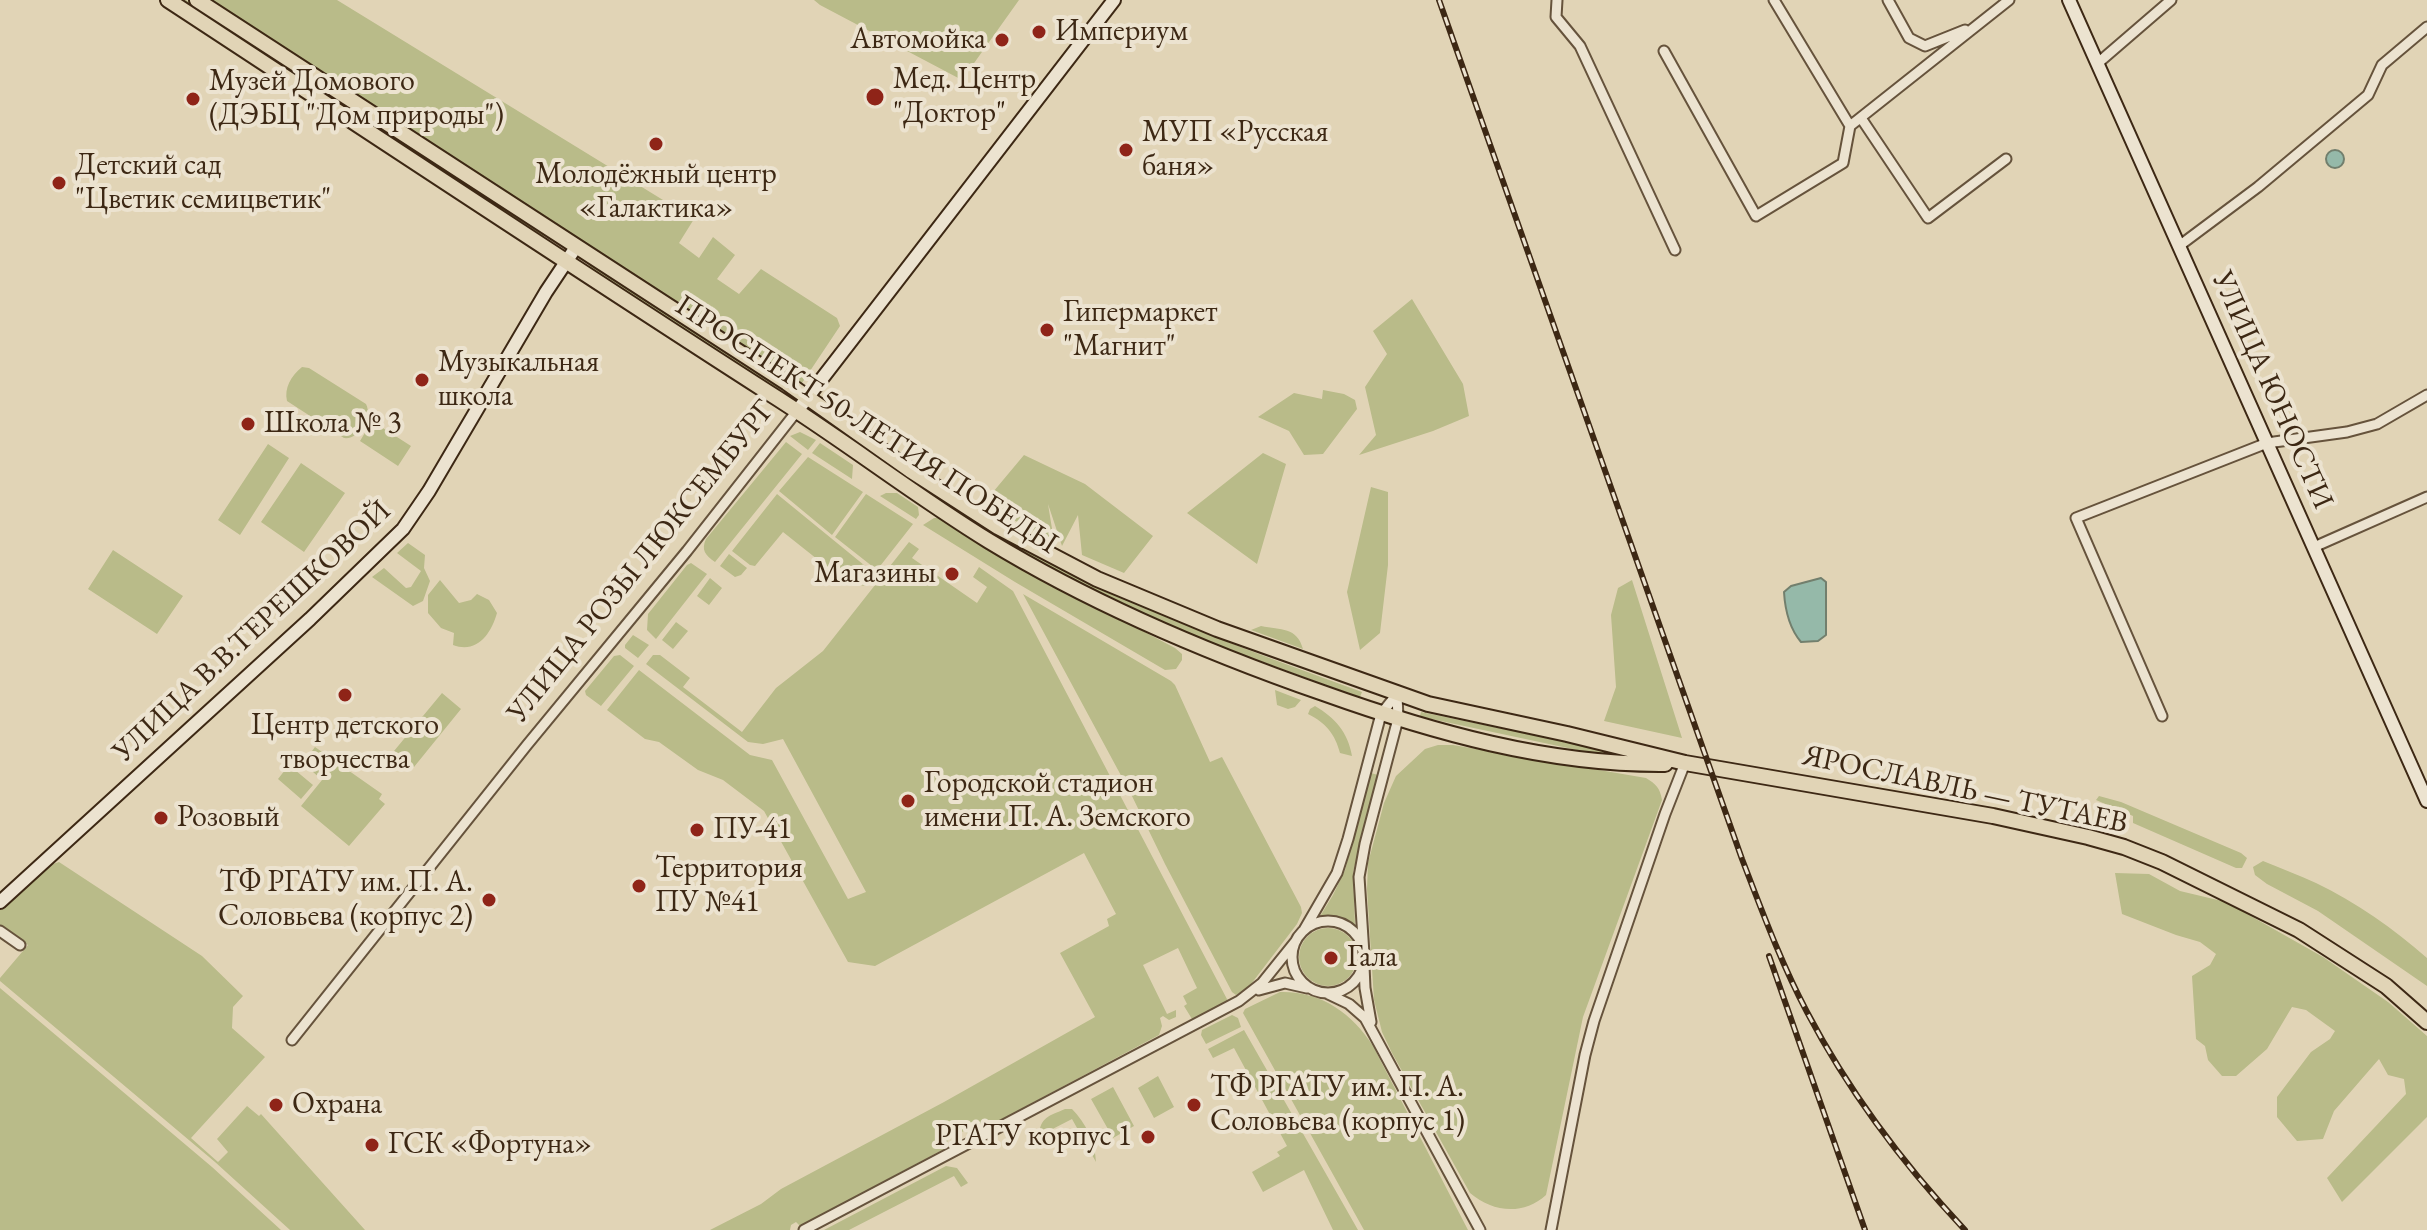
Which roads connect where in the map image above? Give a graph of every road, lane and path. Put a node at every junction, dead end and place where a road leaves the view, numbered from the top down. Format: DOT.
graph roads {
  1 [pos="168,0"];
  2 [pos="197,0"];
  3 [pos="1114,0"];
  4 [pos="1557,0"];
  5 [pos="1774,0"];
  6 [pos="1888,0"];
  7 [pos="2009,0"];
  8 [pos="2069,0"];
  9 [pos="2171,0"];
  10 [pos="1976,26"];
  11 [pos="2427,27"];
  12 [pos="1664,51"];
  13 [pos="2098,63"];
  14 [pos="1861,118"];
  15 [pos="1850,126"];
  16 [pos="2006,159"];
  17 [pos="2179,246"];
  18 [pos="576,247"];
  19 [pos="1675,250"];
  20 [pos="567,260"];
  21 [pos="2427,395"];
  22 [pos="808,397"];
  23 [pos="797,411"];
  24 [pos="2267,443"];
  25 [pos="2427,497"];
  26 [pos="2314,547"];
  27 [pos="1397,694"];
  28 [pos="1381,714"];
  29 [pos="2162,716"];
  30 [pos="1398,719"];
  31 [pos="1685,763"];
  32 [pos="2427,801"];
  33 [pos="0,902"];
  34 [pos="1304,930"];
  35 [pos="0,931"];
  36 [pos="1295,942"];
  37 [pos="20,945"];
  38 [pos="1364,958"];
  39 [pos="1312,990"];
  40 [pos="1252,993"];
  41 [pos="1326,993"];
  42 [pos="2427,1022"];
  43 [pos="1375,1033"];
  44 [pos="292,1040"];
  45 [pos="804,1230"];
  46 [pos="1480,1230"];
  47 [pos="1551,1230"];
  1 -- 20 [label="main road, ПРОСПЕКТ 50-ЛЕТИЯ ПОБЕДЫ"];
  2 -- 18 [label="main road, ПРОСПЕКТ 50-ЛЕТИЯ ПОБЕДЫ"];
  3 -- 22 [label="street, УЛИЦА РОЗЫ ЛЮКСЕМБУРГ"];
  4 -- 19 [label="street"];
  5 -- 15 [label="street"];
  6 -- 10 [label="street"];
  7 -- 10 [label="street"];
  8 -- 13 [label="street, УЛИЦА ЮНОСТИ"];
  9 -- 13 [label="street"];
  10 -- 14 [label="street"];
  11 -- 17 [label="street"];
  12 -- 15 [label="street"];
  13 -- 17 [label="street, УЛИЦА ЮНОСТИ"];
  14 -- 15 [label="street"];
  14 -- 16 [label="street"];
  17 -- 24 [label="street, УЛИЦА ЮНОСТИ"];
  18 -- 20 [label="street, УЛИЦА В.В.ТЕРЕШКОВОЙ"];
  18 -- 22 [label="main road, ПРОСПЕКТ 50-ЛЕТИЯ ПОБЕДЫ"];
  20 -- 23 [label="main road, ПРОСПЕКТ 50-ЛЕТИЯ ПОБЕДЫ"];
  20 -- 33 [label="street, УЛИЦА В.В.ТЕРЕШКОВОЙ"];
  21 -- 24 [label="street"];
  22 -- 23 [label="street, УЛИЦА РОЗЫ ЛЮКСЕМБУРГ"];
  22 -- 27 [label="main road, ПРОСПЕКТ 50-ЛЕТИЯ ПОБЕДЫ"];
  23 -- 28 [label="main road, ПРОСПЕКТ 50-ЛЕТИЯ ПОБЕДЫ"];
  23 -- 44 [label="street, УЛИЦА РОЗЫ ЛЮКСЕМБУРГ"];
  24 -- 26 [label="street, УЛИЦА ЮНОСТИ"];
  24 -- 29 [label="street"];
  25 -- 26 [label="street"];
  26 -- 32 [label="street, УЛИЦА ЮНОСТИ"];
  27 -- 28 [label="street"];
  27 -- 30 [label="street"];
  27 -- 31 [label="main road, ПРОСПЕКТ 50-ЛЕТИЯ ПОБЕДЫ"];
  28 -- 30 [label="main road, ПРОСПЕКТ 50-ЛЕТИЯ ПОБЕДЫ"];
  28 -- 34 [label="street"];
  30 -- 31 [label="main road, ПРОСПЕКТ 50-ЛЕТИЯ ПОБЕДЫ"];
  30 -- 38 [label="street"];
  31 -- 42 [label="main road, ЯРОСЛАВЛЬ — ТУТАЕВ"];
  31 -- 47 [label="street"];
  34 -- 36 [label="street"];
  34 -- 38 [label="street"];
  35 -- 37 [label="street"];
  36 -- 39 [label="street"];
  36 -- 40 [label="street"];
  38 -- 41 [label="street"];
  38 -- 43 [label="street"];
  39 -- 40 [label="street"];
  39 -- 41 [label="street"];
  40 -- 45 [label="street"];
  41 -- 43 [label="street"];
  43 -- 46 [label="street"];
}
